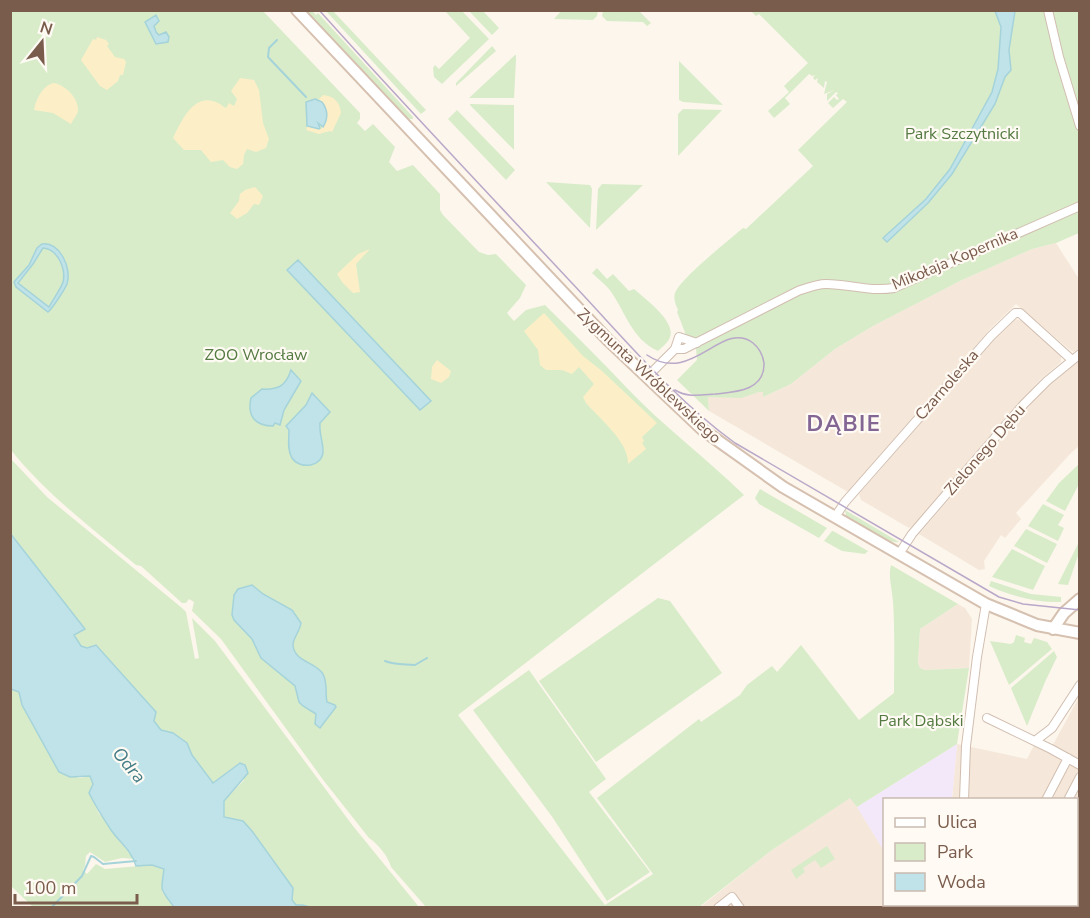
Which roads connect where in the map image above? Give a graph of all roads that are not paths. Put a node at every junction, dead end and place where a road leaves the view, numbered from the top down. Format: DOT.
graph roads {
  1 [pos="297,10"];
  2 [pos="1048,10"];
  3 [pos="1080,126"];
  4 [pos="1080,206"];
  5 [pos="697,343"];
  6 [pos="675,349"];
  7 [pos="1080,354"];
  8 [pos="1071,359"];
  9 [pos="647,377"];
  10 [pos="835,517"];
  11 [pos="899,554"];
  12 [pos="1080,599"];
  13 [pos="986,604"];
  14 [pos="1053,629"];
  15 [pos="1080,633"];
  16 [pos="1080,686"];
  17 [pos="987,718"];
  18 [pos="1035,741"];
  19 [pos="1068,758"];
  20 [pos="1080,765"];
  21 [pos="1080,777"];
  22 [pos="964,798"];
  23 [pos="1047,798"];
  24 [pos="1069,798"];
  25 [pos="718,908"];
  26 [pos="740,908"];
  1 -- 9 [label="main road, Zygmunta Wróblewskiego"];
  2 -- 3 [label="street"];
  4 -- 5 [label="street, Mikołaja Kopernika"];
  5 -- 6 [label="street, Mikołaja Kopernika"];
  5 -- 6 [label="street, Mikołaja Kopernika"];
  6 -- 9 [label="street, Mikołaja Kopernika"];
  7 -- 8 [label="street, Zielonego Dębu"];
  8 -- 10 [label="street, Czarnoleska"];
  8 -- 11 [label="street, Zielonego Dębu"];
  9 -- 10 [label="main road, Zygmunta Wróblewskiego"];
  10 -- 11 [label="main road, Zygmunta Wróblewskiego"];
  11 -- 13 [label="main road, Zygmunta Wróblewskiego"];
  12 -- 14 [label="main road"];
  13 -- 14 [label="main road, Zygmunta Wróblewskiego"];
  13 -- 22 [label="street"];
  14 -- 15 [label="main road, Zygmunta Wróblewskiego"];
  16 -- 18 [label="street"];
  17 -- 18 [label="street"];
  18 -- 19 [label="street"];
  19 -- 20 [label="street"];
  19 -- 23 [label="street"];
  21 -- 24 [label="street"];
  25 -- 26 [label="street"];
}
